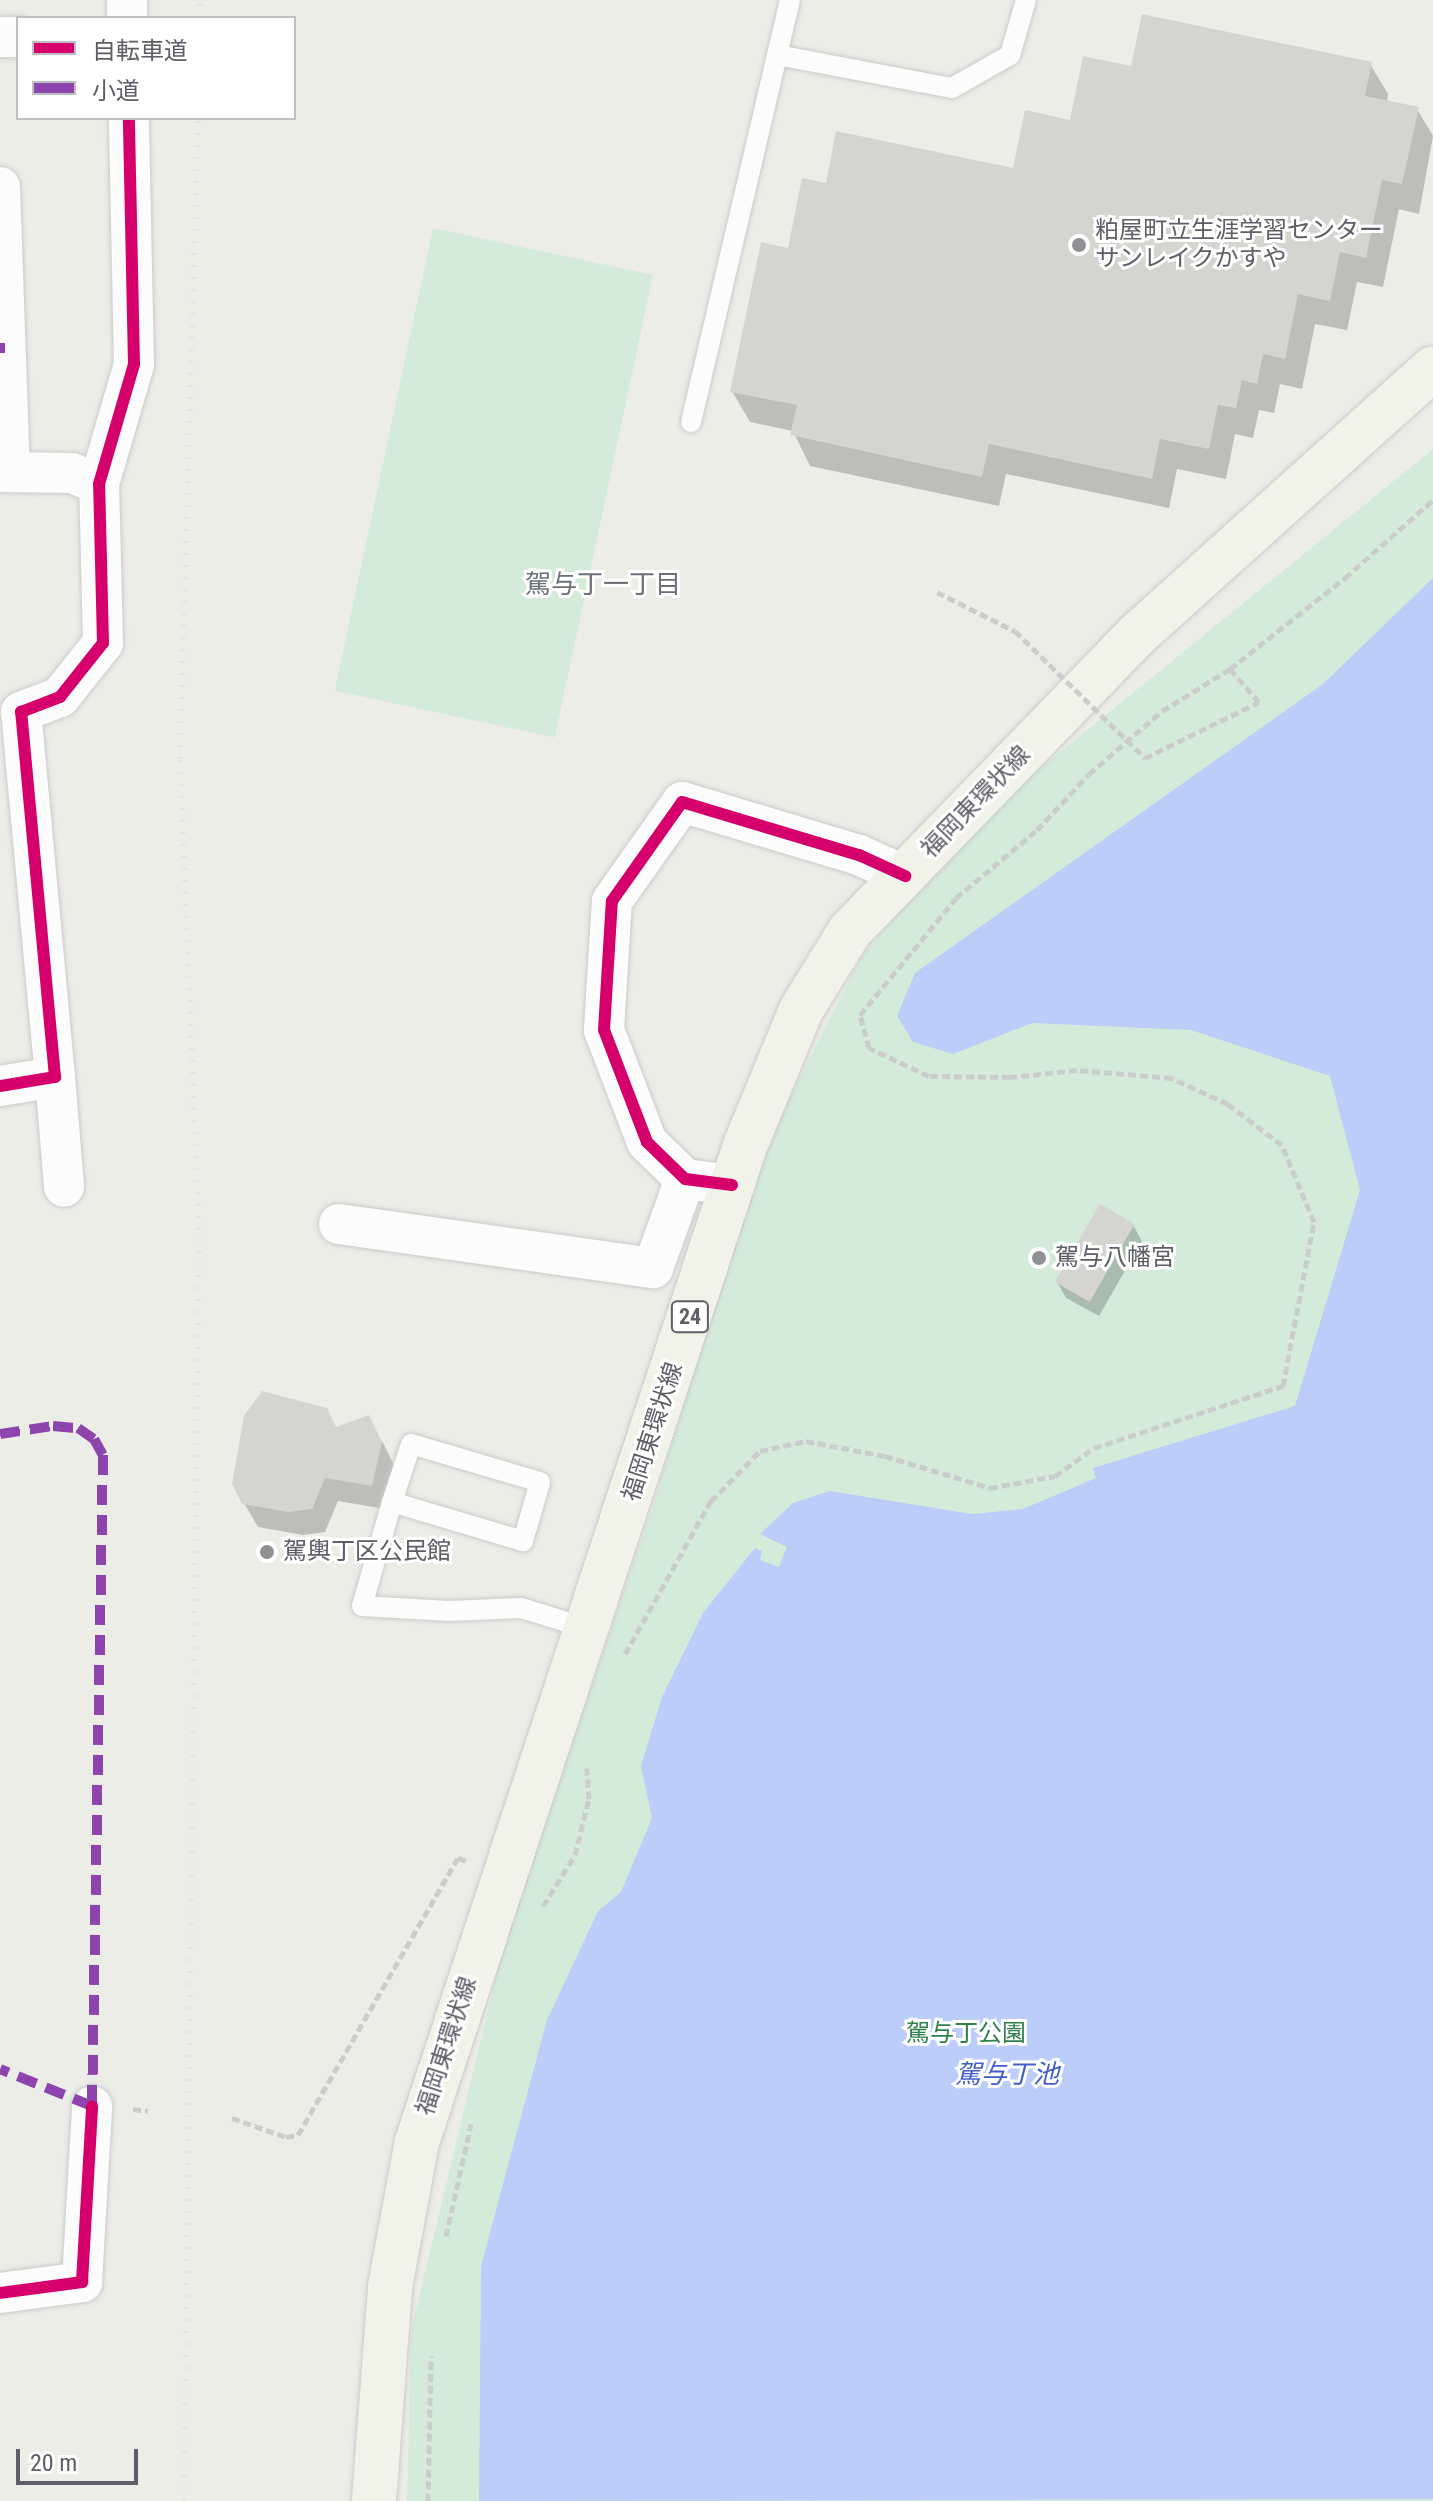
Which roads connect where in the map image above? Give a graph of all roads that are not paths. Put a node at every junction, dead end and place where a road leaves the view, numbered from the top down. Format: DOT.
graph roads {
  1 [pos="790,0"];
  2 [pos="1026,0"];
  3 [pos="777,55"];
  4 [pos="129,120"];
  5 [pos="0,187"];
  6 [pos="1,238"];
  7 [pos="1433,368"];
  8 [pos="691,422"];
  9 [pos="5,472"];
  10 [pos="99,484"];
  11 [pos="10,714"];
  12 [pos="905,876"];
  13 [pos="55,1077"];
  14 [pos="0,1086"];
  15 [pos="685,1179"];
  16 [pos="732,1185"];
  17 [pos="64,1187"];
  18 [pos="339,1224"];
  19 [pos="392,1502"];
  20 [pos="587,1628"];
  21 [pos="92,2106"];
  22 [pos="0,2293"];
  23 [pos="374,2501"];
  1 -- 3 [label="lane"];
  2 -- 3 [label="lane"];
  3 -- 8 [label="lane"];
  4 -- 10 [label="street"];
  5 -- 6 [label="street"];
  6 -- 9 [label="street"];
  7 -- 12 [label="main road, 福岡東環状線 / 24"];
  9 -- 10 [label="street"];
  10 -- 11 [label="street"];
  11 -- 13 [label="street"];
  12 -- 15 [label="street"];
  12 -- 16 [label="main road, 福岡東環状線 / 24"];
  13 -- 14 [label="street"];
  13 -- 17 [label="street"];
  15 -- 16 [label="street"];
  15 -- 18 [label="street"];
  16 -- 20 [label="main road, 福岡東環状線 / 24"];
  19 -- 19 [label="lane"];
  19 -- 20 [label="lane"];
  20 -- 23 [label="main road, 福岡東環状線 / 24"];
  21 -- 22 [label="street"];
}
